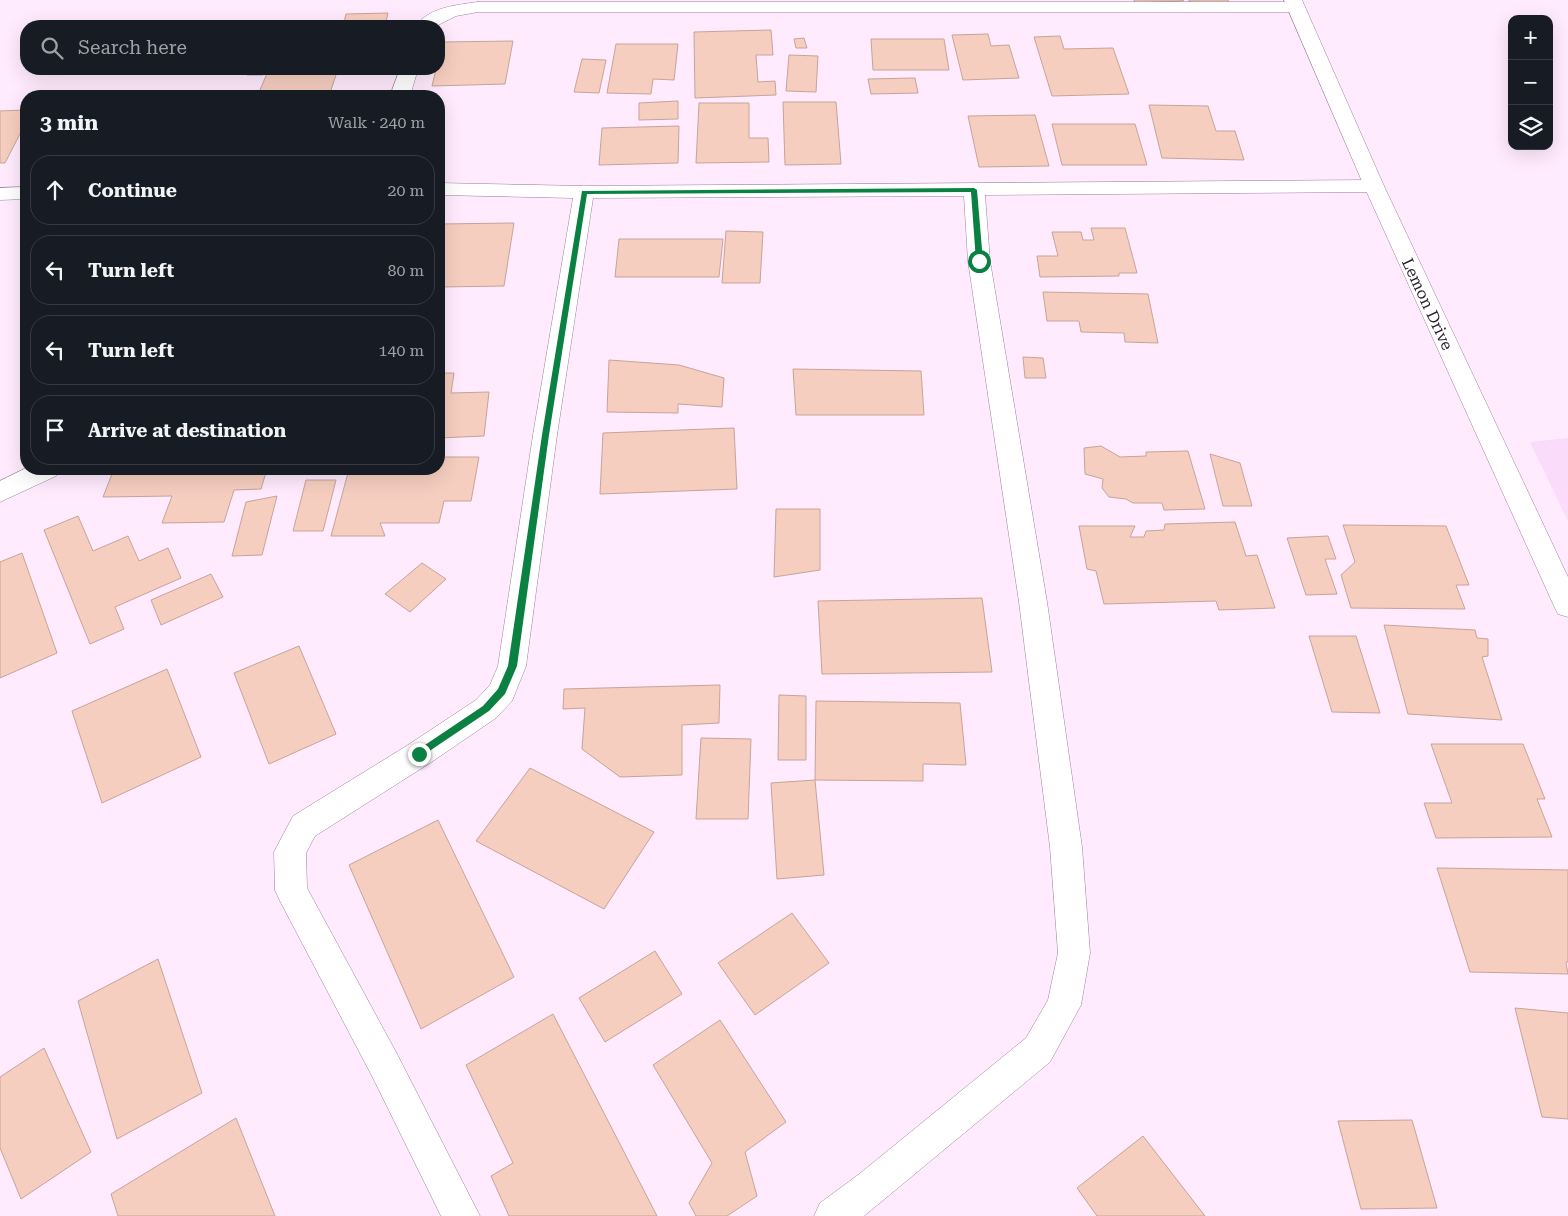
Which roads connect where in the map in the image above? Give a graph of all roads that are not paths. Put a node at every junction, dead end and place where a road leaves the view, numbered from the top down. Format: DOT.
graph roads {
  1 [pos="697,3"];
  2 [pos="985,3"];
  3 [pos="1294,4"];
  4 [pos="431,20"];
  5 [pos="407,75"];
  6 [pos="402,90"];
  7 [pos="1374,186"];
  8 [pos="445,189"];
  9 [pos="974,190"];
  10 [pos="584,192"];
  11 [pos="20,193"];
  12 [pos="0,194"];
  13 [pos="35,475"];
  14 [pos="0,492"];
  15 [pos="1568,606"];
  16 [pos="461,1216"];
  17 [pos="833,1216"];
  1 -- 2 [label="street"];
  1 -- 4 [label="street"];
  2 -- 3 [label="street"];
  3 -- 7 [label="street, Lemon Drive"];
  5 -- 6 [label="street"];
  7 -- 9 [label="street"];
  7 -- 15 [label="street, Lemon Drive"];
  8 -- 10 [label="street"];
  9 -- 10 [label="street"];
  9 -- 17 [label="street"];
  10 -- 16 [label="street"];
  11 -- 12 [label="street"];
  13 -- 14 [label="street"];
}
